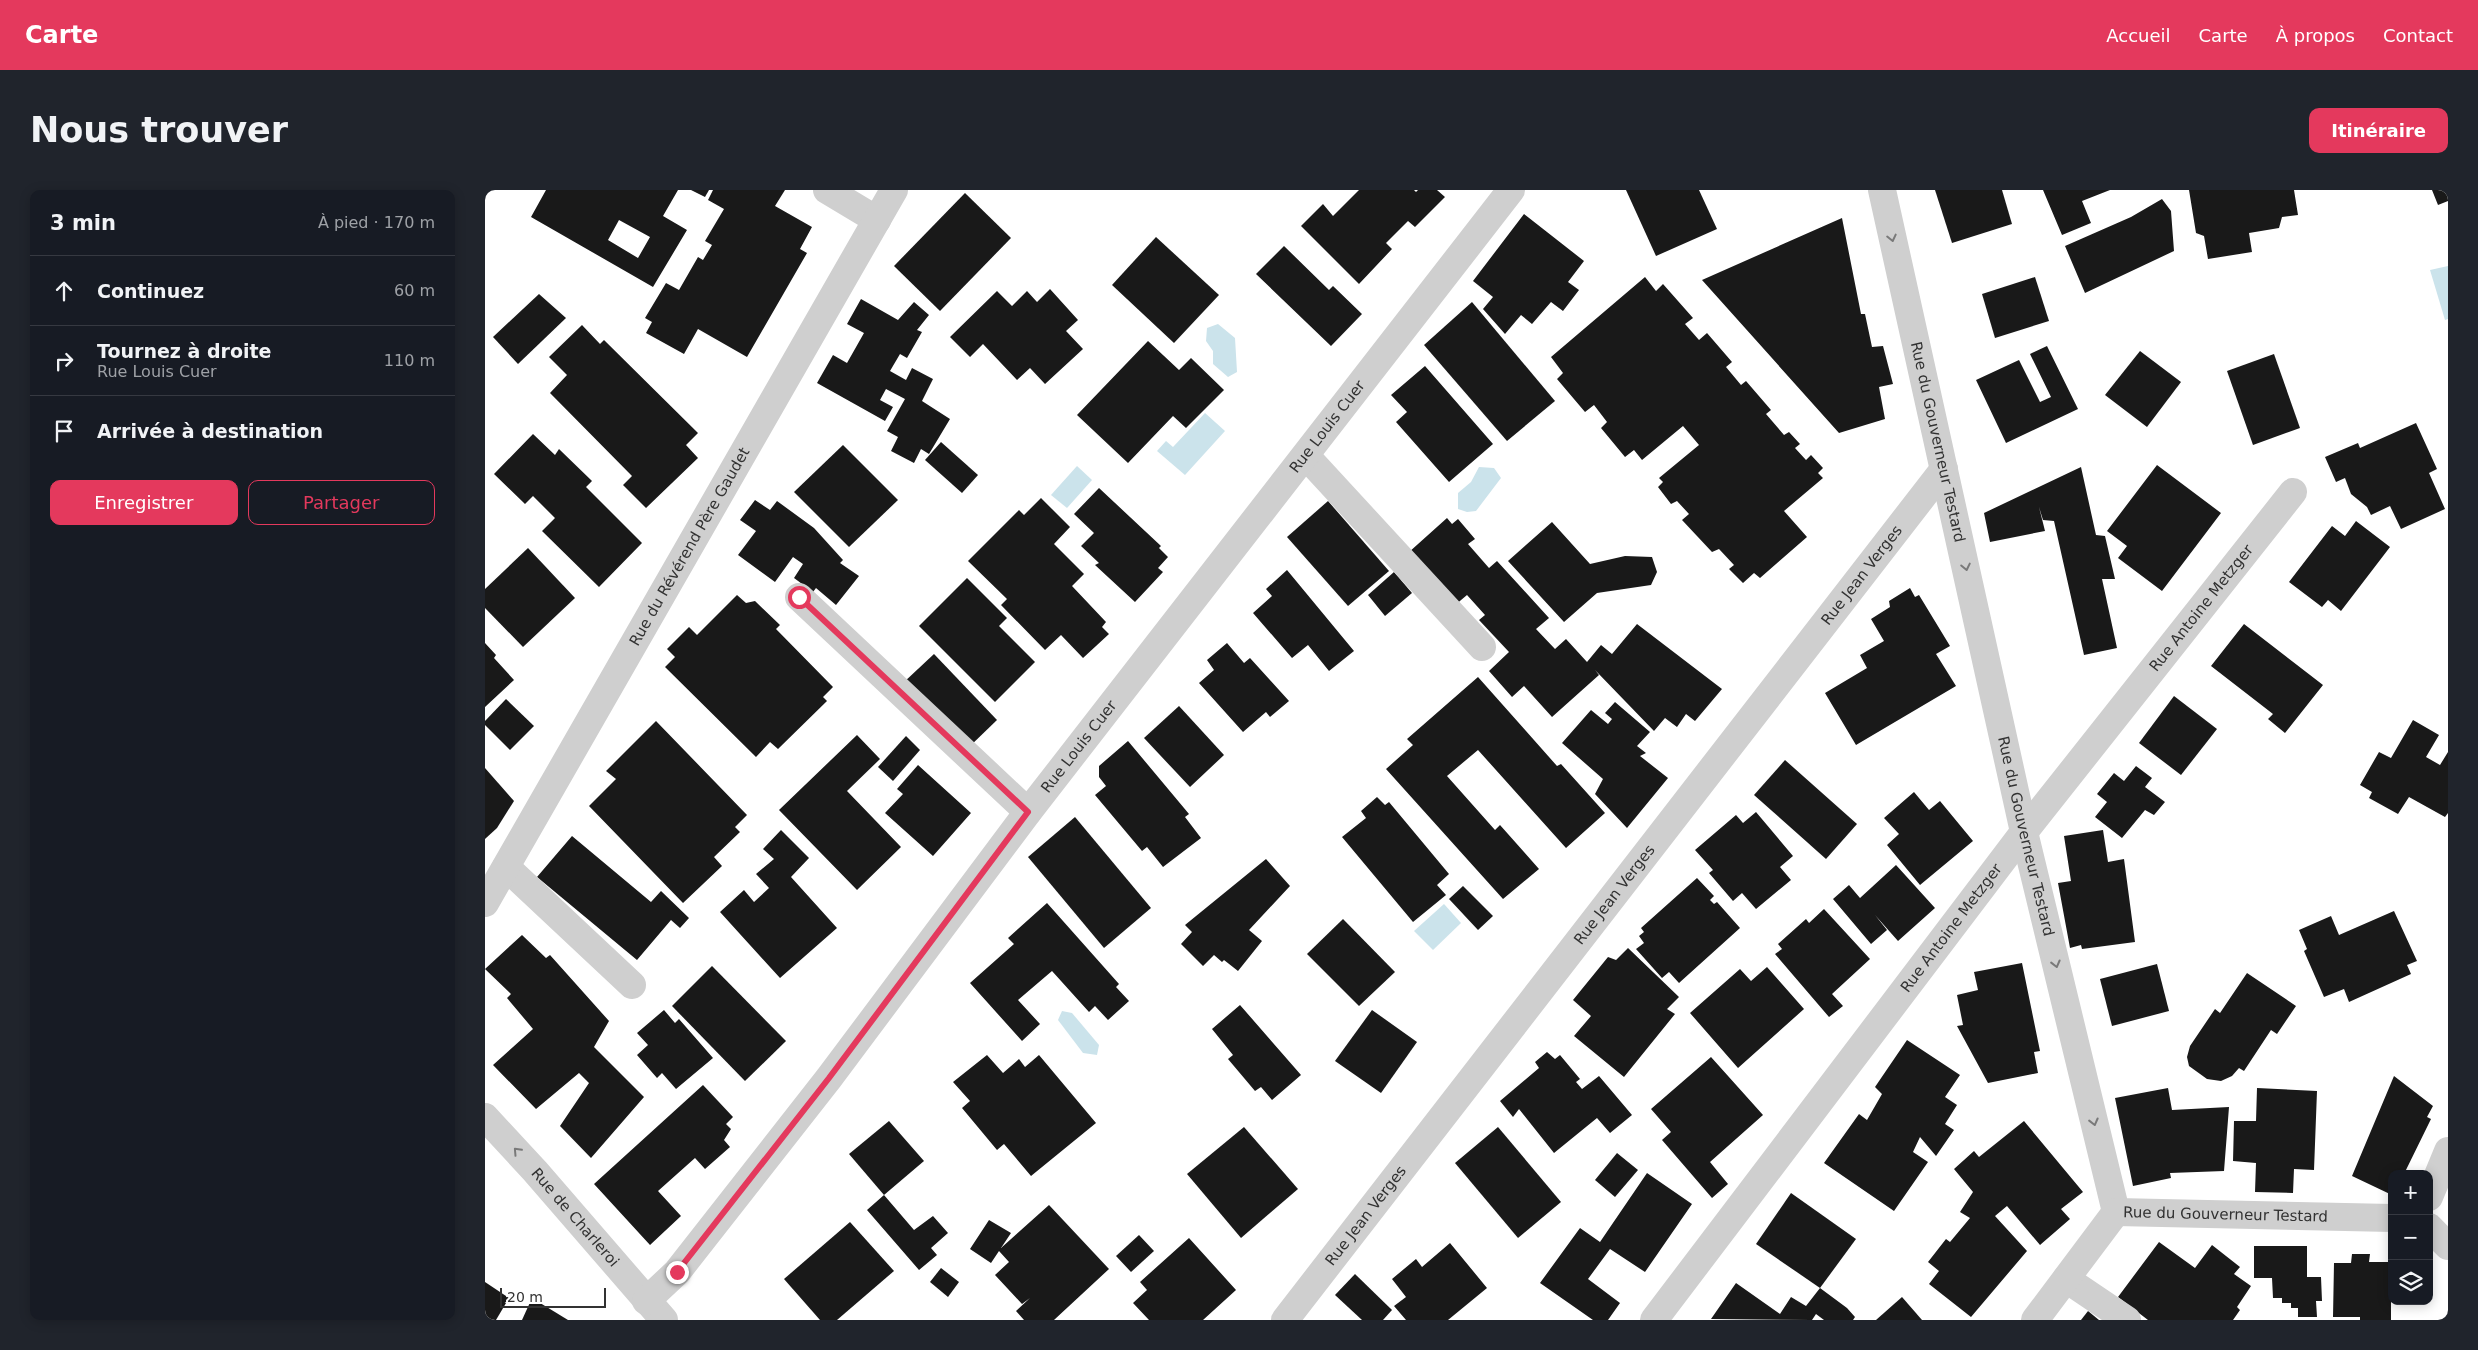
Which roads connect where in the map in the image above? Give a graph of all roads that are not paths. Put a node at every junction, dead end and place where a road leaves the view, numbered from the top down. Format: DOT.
graph roads {
  1 [pos="827,190"];
  2 [pos="894,190"];
  3 [pos="1511,190"];
  4 [pos="1882,190"];
  5 [pos="877,220"];
  6 [pos="1306,456"];
  7 [pos="1944,470"];
  8 [pos="2293,492"];
  9 [pos="799,597"];
  10 [pos="1481,647"];
  11 [pos="1028,812"];
  12 [pos="2024,832"];
  13 [pos="506,867"];
  14 [pos="485,902"];
  15 [pos="632,986"];
  16 [pos="485,1118"];
  17 [pos="2448,1151"];
  18 [pos="2433,1187"];
  19 [pos="2116,1212"];
  20 [pos="2388,1218"];
  21 [pos="2433,1231"];
  22 [pos="2448,1246"];
  23 [pos="2066,1279"];
  24 [pos="655,1310"];
  25 [pos="1285,1320"];
  26 [pos="1654,1320"];
  27 [pos="2035,1320"];
  28 [pos="2127,1320"];
  1 -- 5 [label="street"];
  2 -- 5 [label="street, Rue du Révérend Père Gaudet"];
  3 -- 6 [label="street, Rue Louis Cuer"];
  4 -- 7 [label="street, Rue du Gouverneur Testard, one-way"];
  5 -- 13 [label="street, Rue du Révérend Père Gaudet"];
  6 -- 10 [label="street"];
  6 -- 11 [label="street, Rue Louis Cuer"];
  7 -- 12 [label="street, Rue du Gouverneur Testard, one-way"];
  7 -- 25 [label="street, Rue Jean Verges"];
  8 -- 12 [label="street, Rue Antoine Metzger"];
  9 -- 11 [label="street"];
  11 -- 24 [label="street, Rue Louis Cuer"];
  12 -- 19 [label="street, Rue du Gouverneur Testard, one-way"];
  12 -- 26 [label="street, Rue Antoine Metzger"];
  13 -- 14 [label="street, Rue du Révérend Père Gaudet"];
  13 -- 15 [label="street"];
  24 -- 16 [label="street, Rue de Charleroi, one-way"];
  17 -- 18 [label="street"];
  19 -- 20 [label="street, Rue du Gouverneur Testard"];
  19 -- 23 [label="street"];
  21 -- 22 [label="street"];
  23 -- 27 [label="street"];
  23 -- 28 [label="street"];
}
